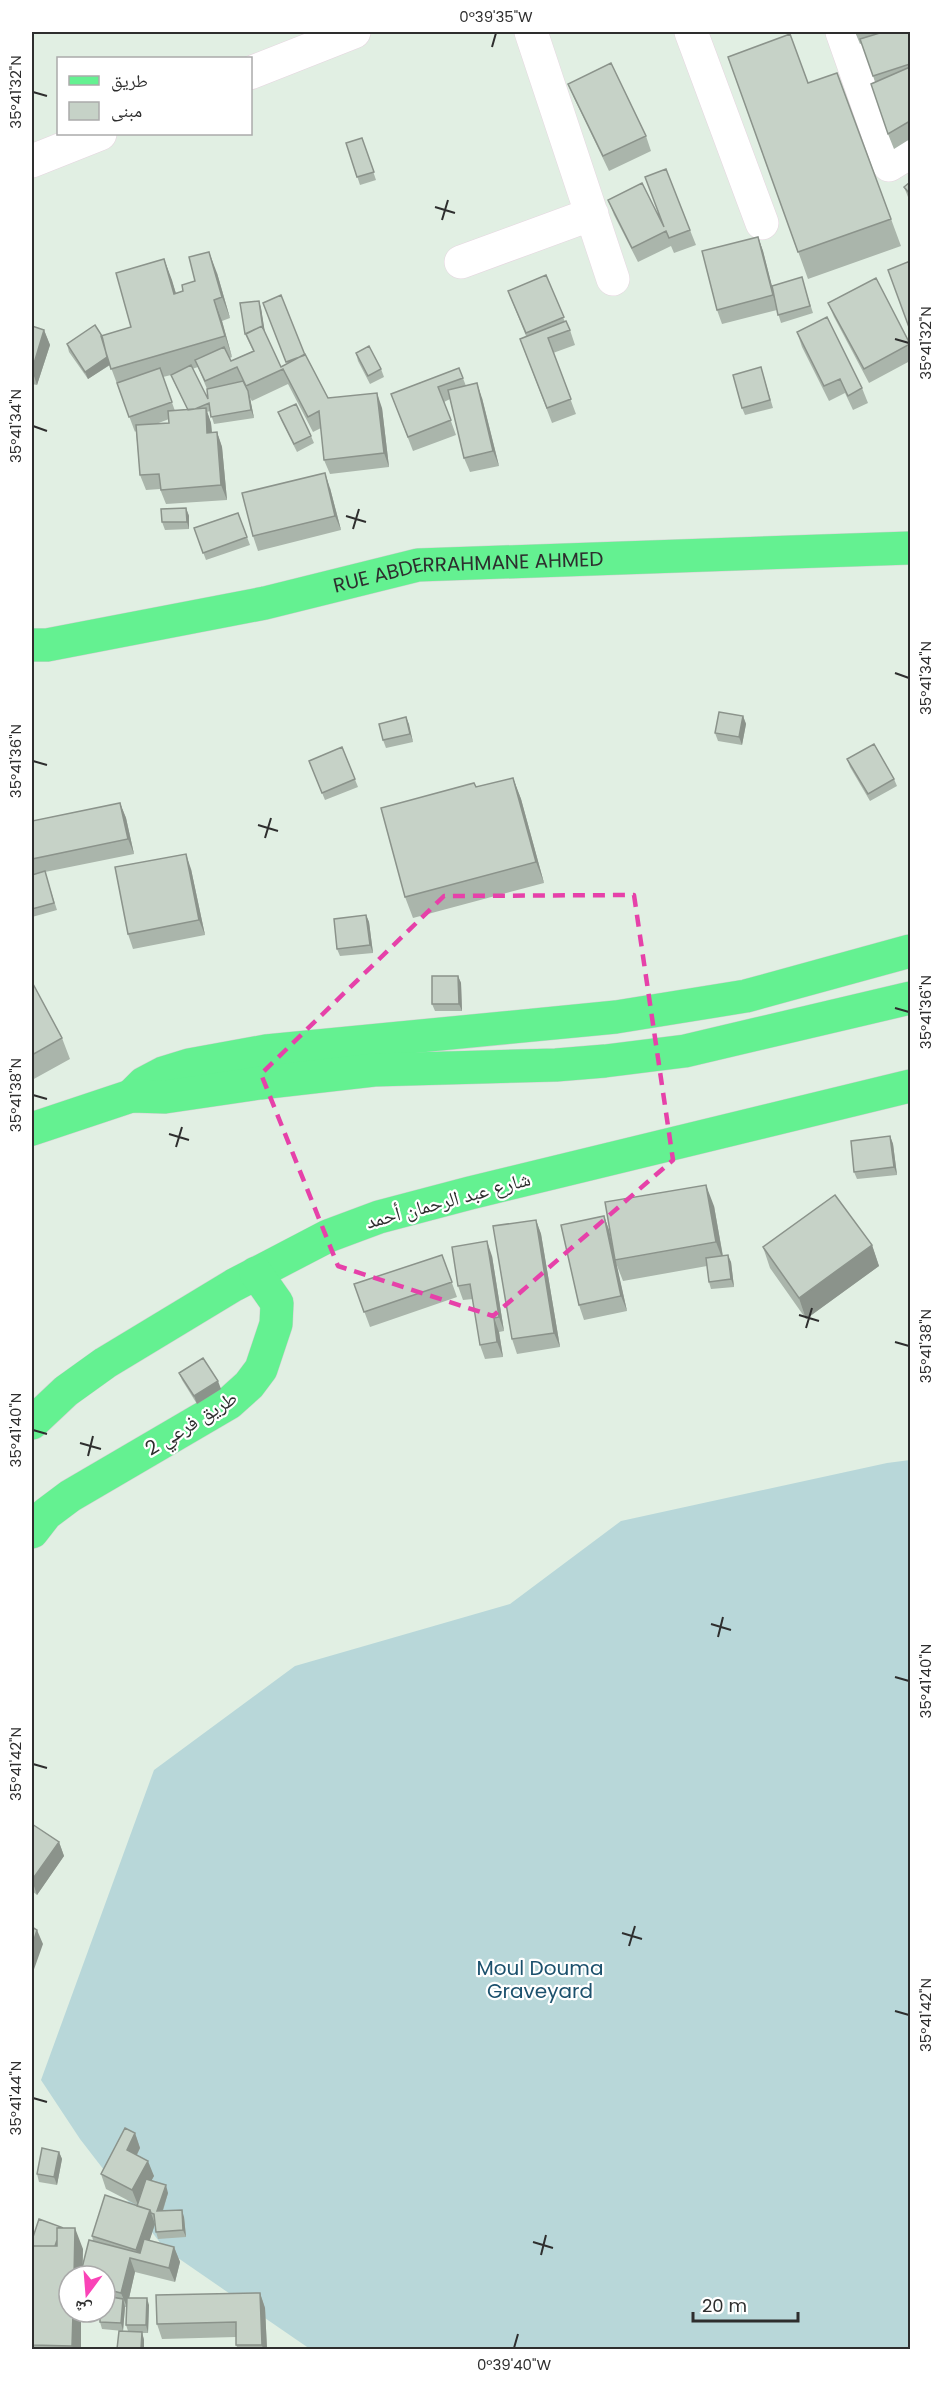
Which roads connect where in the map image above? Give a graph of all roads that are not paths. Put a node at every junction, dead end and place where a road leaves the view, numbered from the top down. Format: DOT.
graph roads {
  1 [pos="531,32"];
  2 [pos="691,32"];
  3 [pos="842,32"];
  4 [pos="338,35"];
  5 [pos="252,72"];
  6 [pos="97,135"];
  7 [pos="910,152"];
  8 [pos="32,161"];
  9 [pos="592,214"];
  10 [pos="762,223"];
  11 [pos="461,262"];
  12 [pos="614,279"];
  13 [pos="910,548"];
  14 [pos="32,645"];
  15 [pos="910,951"];
  16 [pos="910,998"];
  17 [pos="910,1086"];
  18 [pos="131,1096"];
  19 [pos="32,1129"];
  20 [pos="256,1273"];
  21 [pos="32,1423"];
  22 [pos="32,1532"];
  1 -- 9 [label="street"];
  2 -- 10 [label="street"];
  3 -- 7 [label="street"];
  4 -- 5 [label="street"];
  6 -- 8 [label="street"];
  9 -- 11 [label="street"];
  9 -- 12 [label="street"];
  13 -- 14 [label="main road, RUE ABDERRAHMANE AHMED"];
  15 -- 18 [label="main road"];
  16 -- 18 [label="main road"];
  17 -- 20 [label="main road, شارع عبد الرحمان أحمد"];
  18 -- 19 [label="main road"];
  20 -- 21 [label="main road, شارع عبد الرحمان أحمد"];
  20 -- 22 [label="main road, طريق فرعي 2"];
}
